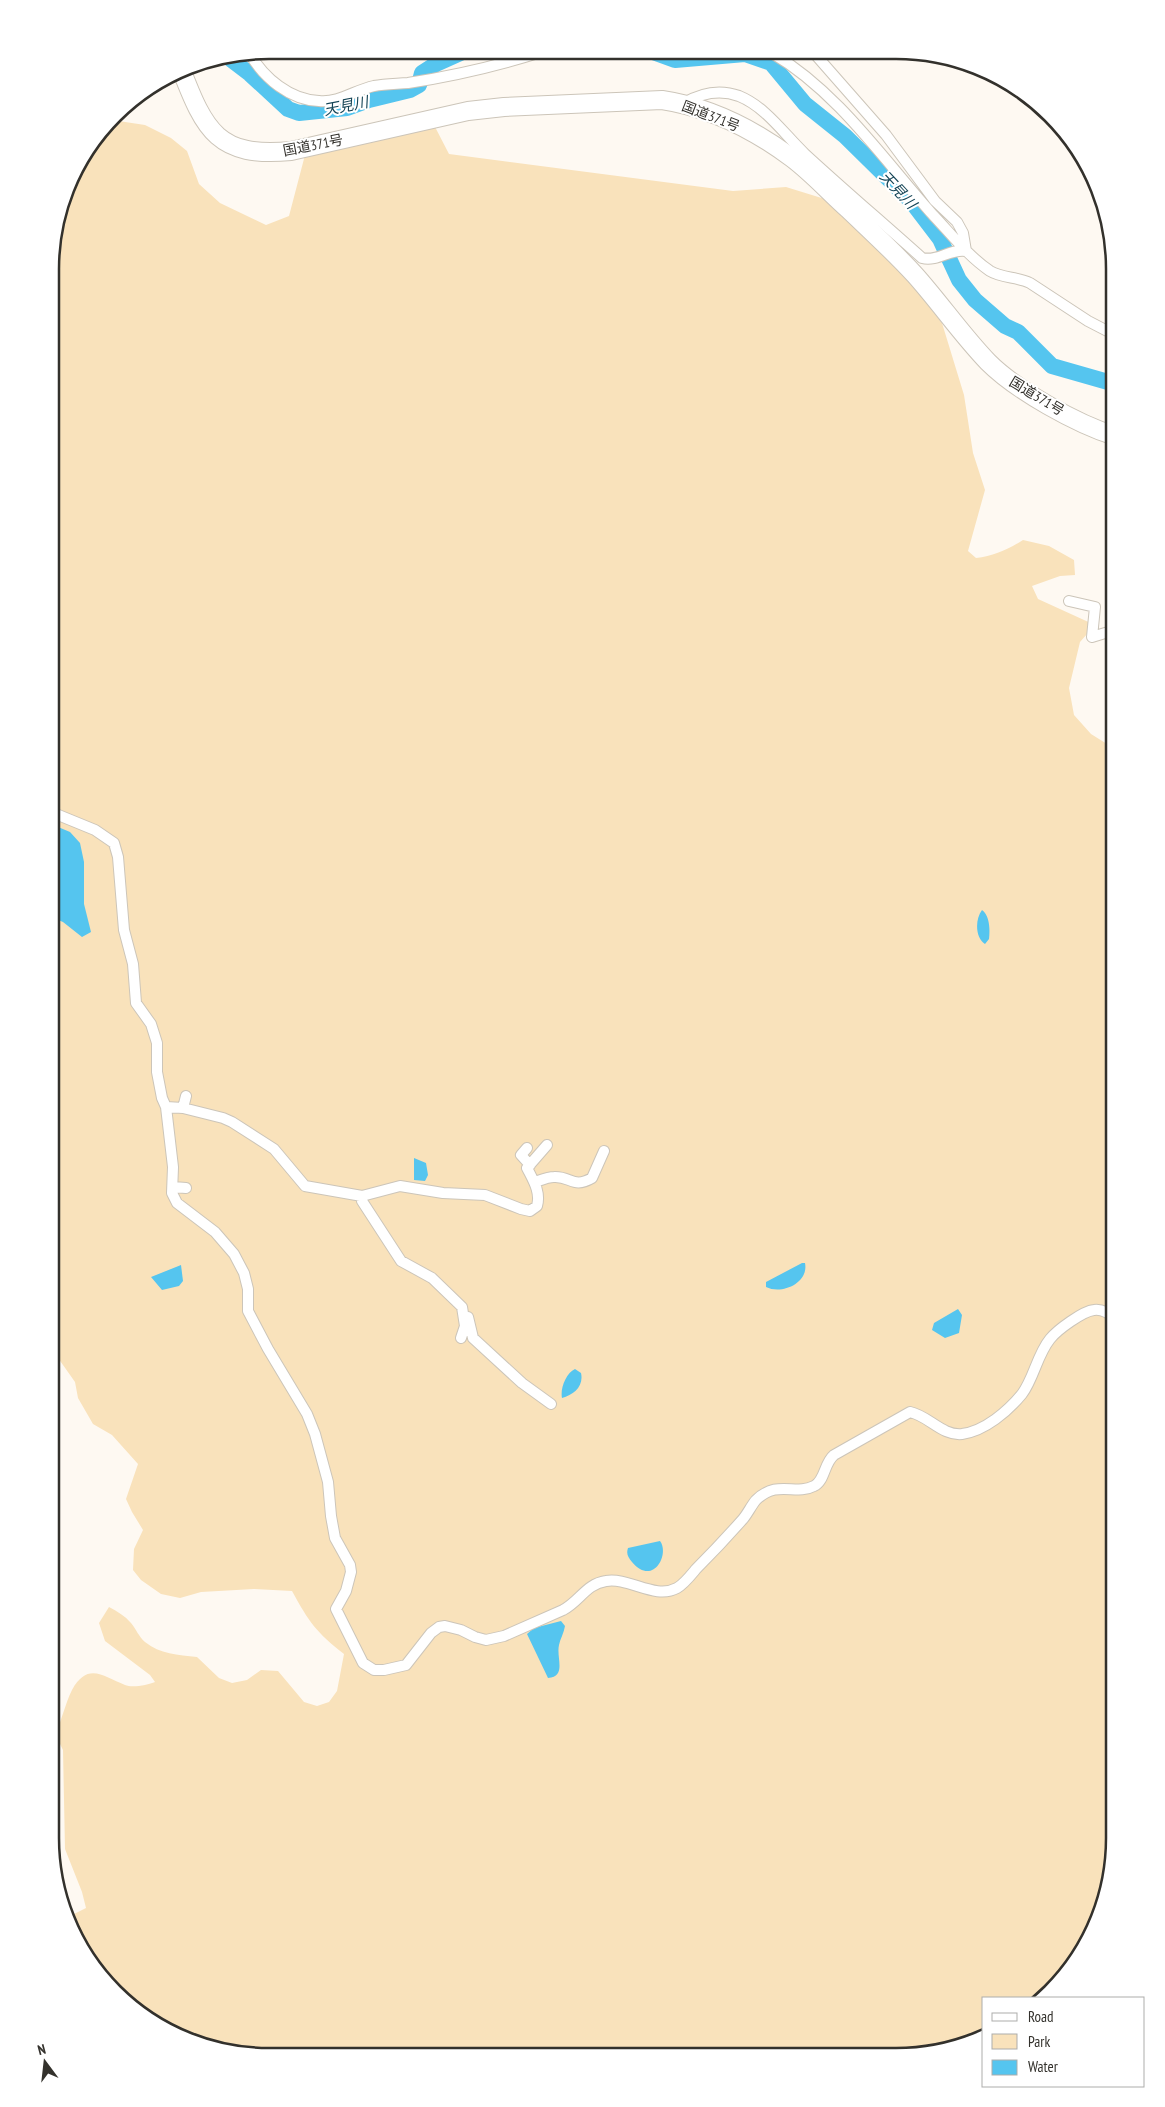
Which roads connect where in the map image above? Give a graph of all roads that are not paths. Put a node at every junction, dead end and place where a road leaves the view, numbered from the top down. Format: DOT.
graph roads {
  1 [pos="253,59"];
  2 [pos="520,59"];
  3 [pos="783,59"];
  4 [pos="819,59"];
  5 [pos="184,77"];
  6 [pos="684,103"];
  7 [pos="963,250"];
  8 [pos="1106,330"];
  9 [pos="1106,433"];
  10 [pos="1069,601"];
  11 [pos="1106,633"];
  12 [pos="59,815"];
  13 [pos="186,1096"];
  14 [pos="166,1107"];
  15 [pos="183,1108"];
  16 [pos="547,1145"];
  17 [pos="527,1148"];
  18 [pos="604,1151"];
  19 [pos="530,1165"];
  20 [pos="547,1175"];
  21 [pos="534,1180"];
  22 [pos="173,1187"];
  23 [pos="186,1188"];
  24 [pos="362,1196"];
  25 [pos="462,1307"];
  26 [pos="1106,1312"];
  27 [pos="461,1338"];
  28 [pos="551,1404"];
  1 -- 2 [label="street"];
  3 -- 7 [label="street"];
  4 -- 7 [label="street"];
  5 -- 6 [label="highway, 国道371号"];
  6 -- 7 [label="street"];
  6 -- 9 [label="highway, 国道371号"];
  7 -- 8 [label="street"];
  10 -- 11 [label="street"];
  12 -- 14 [label="street"];
  13 -- 15 [label="street"];
  14 -- 15 [label="street"];
  14 -- 22 [label="street"];
  15 -- 24 [label="street"];
  16 -- 19 [label="street"];
  17 -- 19 [label="street"];
  18 -- 21 [label="street"];
  19 -- 21 [label="street"];
  20 -- 21 [label="street"];
  21 -- 24 [label="street"];
  22 -- 23 [label="street"];
  22 -- 26 [label="street"];
  24 -- 25 [label="street"];
  25 -- 27 [label="street"];
  25 -- 28 [label="street"];
}
